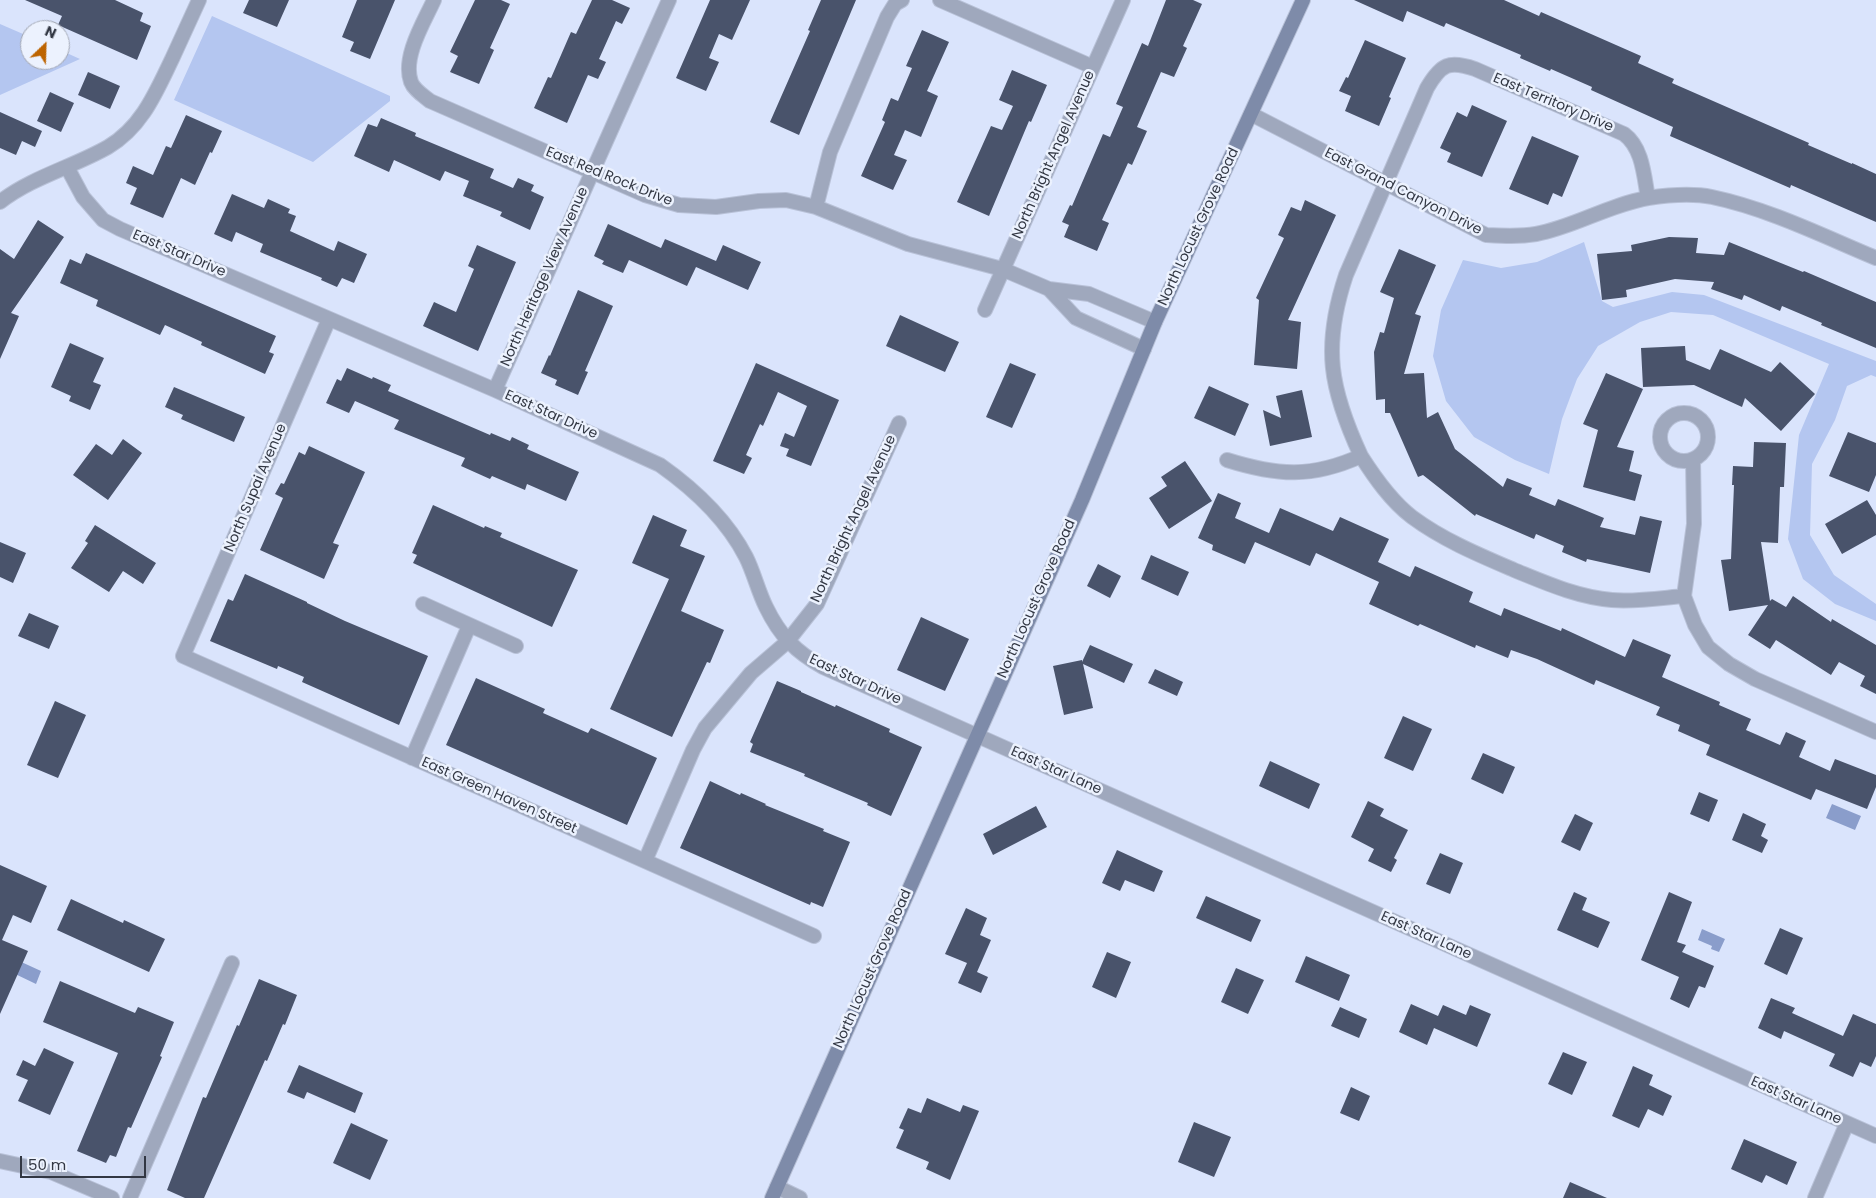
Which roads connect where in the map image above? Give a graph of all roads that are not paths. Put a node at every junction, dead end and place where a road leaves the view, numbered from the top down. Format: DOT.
graph roads {
  1 [pos="199,0"];
  2 [pos="434,0"];
  3 [pos="669,0"];
  4 [pos="902,0"];
  5 [pos="940,0"];
  6 [pos="1123,0"];
  7 [pos="1303,0"];
  8 [pos="1093,67"];
  9 [pos="1251,114"];
  10 [pos="68,167"];
  11 [pos="592,173"];
  12 [pos="1386,184"];
  13 [pos="1648,198"];
  14 [pos="0,202"];
  15 [pos="816,207"];
  16 [pos="1876,258"];
  17 [pos="1002,269"];
  18 [pos="1048,289"];
  19 [pos="985,310"];
  20 [pos="329,319"];
  21 [pos="1155,322"];
  22 [pos="1144,349"];
  23 [pos="495,390"];
  24 [pos="899,423"];
  25 [pos="1361,456"];
  26 [pos="1694,459"];
  27 [pos="1228,460"];
  28 [pos="1684,596"];
  29 [pos="423,604"];
  30 [pos="469,626"];
  31 [pos="787,642"];
  32 [pos="516,646"];
  33 [pos="183,656"];
  34 [pos="1876,732"];
  35 [pos="976,736"];
  36 [pos="412,758"];
  37 [pos="644,861"];
  38 [pos="814,936"];
  39 [pos="232,963"];
  40 [pos="1847,1123"];
  41 [pos="1876,1136"];
  42 [pos="0,1161"];
  43 [pos="774,1193"];
  44 [pos="112,1198"];
  45 [pos="130,1198"];
  46 [pos="800,1198"];
  47 [pos="1815,1198"];
  1 -- 10 [label="street"];
  2 -- 11 [label="street, East Red Rock Drive"];
  3 -- 11 [label="street, North Heritage View Avenue"];
  4 -- 15 [label="street"];
  5 -- 8 [label="street"];
  6 -- 8 [label="street, North Bright Angel Avenue"];
  7 -- 9 [label="main road, North Locust Grove Road"];
  8 -- 17 [label="street, North Bright Angel Avenue"];
  9 -- 12 [label="street, East Grand Canyon Drive"];
  9 -- 21 [label="main road, North Locust Grove Road"];
  10 -- 14 [label="street"];
  10 -- 20 [label="street, East Star Drive"];
  11 -- 15 [label="street, East Red Rock Drive"];
  11 -- 23 [label="street, North Heritage View Avenue"];
  12 -- 13 [label="street, East Grand Canyon Drive"];
  12 -- 13 [label="street, East Territory Drive"];
  12 -- 25 [label="street"];
  13 -- 16 [label="street, East Grand Canyon Drive"];
  15 -- 17 [label="street, East Red Rock Drive"];
  17 -- 18 [label="street, East Red Rock Drive"];
  17 -- 19 [label="street, North Bright Angel Avenue"];
  18 -- 21 [label="street, East Red Rock Drive"];
  18 -- 22 [label="street, East Red Rock Drive"];
  20 -- 23 [label="street, East Star Drive"];
  20 -- 33 [label="street, North Supai Avenue"];
  21 -- 22 [label="main road, North Locust Grove Road"];
  22 -- 35 [label="main road, North Locust Grove Road"];
  23 -- 31 [label="street, East Star Drive"];
  24 -- 31 [label="street, North Bright Angel Avenue"];
  25 -- 27 [label="street"];
  25 -- 28 [label="street"];
  26 -- 28 [label="street"];
  28 -- 34 [label="street"];
  29 -- 30 [label="street"];
  30 -- 32 [label="street"];
  30 -- 36 [label="street"];
  31 -- 35 [label="street, East Star Drive"];
  31 -- 37 [label="street, North Bright Angel Avenue"];
  33 -- 36 [label="street, East Green Haven Street"];
  35 -- 40 [label="street, East Star Lane"];
  35 -- 43 [label="main road, North Locust Grove Road"];
  36 -- 37 [label="street, East Green Haven Street"];
  37 -- 38 [label="street, East Green Haven Street"];
  39 -- 45 [label="street"];
  40 -- 41 [label="street, East Star Lane"];
  40 -- 47 [label="street"];
  42 -- 44 [label="street"];
  43 -- 46 [label="street"];
}
